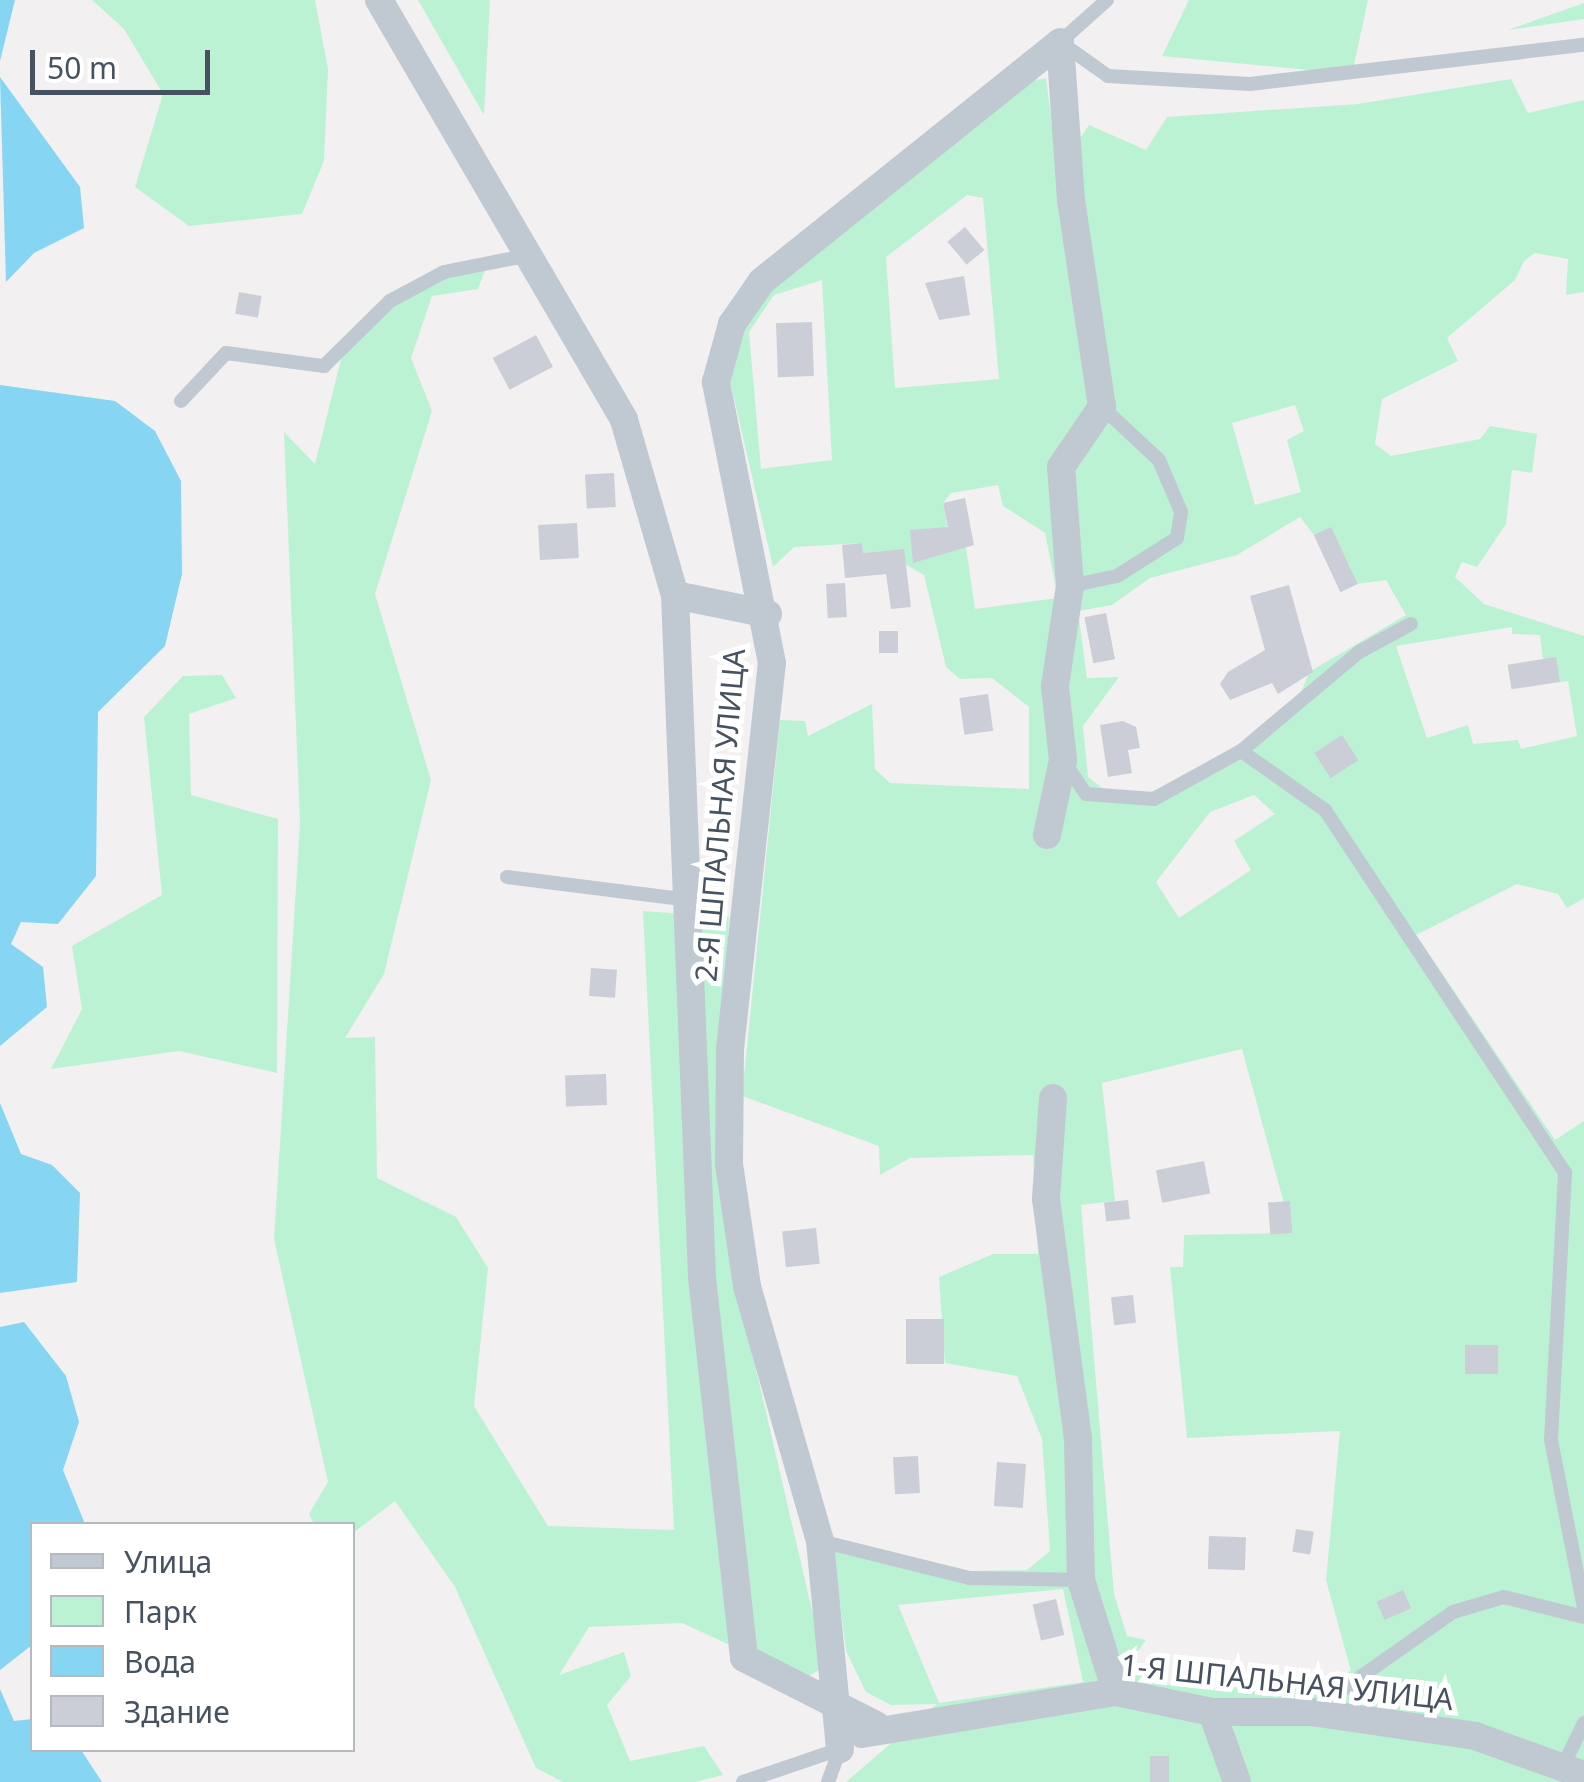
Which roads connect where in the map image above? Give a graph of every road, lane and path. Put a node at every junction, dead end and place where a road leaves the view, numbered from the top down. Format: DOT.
graph roads {
  1 [pos="379,0"];
  2 [pos="1107,0"];
  3 [pos="1060,42"];
  4 [pos="1584,45"];
  5 [pos="531,255"];
  6 [pos="180,401"];
  7 [pos="1102,407"];
  8 [pos="1070,586"];
  9 [pos="674,594"];
  10 [pos="768,614"];
  11 [pos="1411,624"];
  12 [pos="1241,751"];
  13 [pos="1063,760"];
  14 [pos="1047,835"];
  15 [pos="507,877"];
  16 [pos="680,898"];
  17 [pos="1053,1098"];
  18 [pos="820,1541"];
  19 [pos="1081,1580"];
  20 [pos="1584,1608"];
  21 [pos="1584,1616"];
  22 [pos="1116,1692"];
  23 [pos="843,1705"];
  24 [pos="1212,1712"];
  25 [pos="1311,1712"];
  26 [pos="1584,1723"];
  27 [pos="876,1725"];
  28 [pos="840,1749"];
  29 [pos="1574,1770"];
  30 [pos="743,1782"];
  31 [pos="828,1782"];
  32 [pos="1236,1782"];
  1 -- 5 [label="street"];
  2 -- 3 [label="lane"];
  3 -- 4 [label="lane"];
  3 -- 7 [label="street"];
  3 -- 10 [label="street, 2-Я ШПАЛЬНАЯ УЛИЦА"];
  5 -- 6 [label="lane"];
  5 -- 9 [label="street"];
  7 -- 8 [label="street"];
  7 -- 8 [label="lane"];
  8 -- 13 [label="street"];
  9 -- 10 [label="street"];
  9 -- 16 [label="street"];
  10 -- 18 [label="street, 2-Я ШПАЛЬНАЯ УЛИЦА"];
  11 -- 12 [label="lane"];
  12 -- 13 [label="lane"];
  12 -- 20 [label="lane"];
  13 -- 14 [label="street"];
  15 -- 16 [label="lane"];
  16 -- 23 [label="street"];
  17 -- 19 [label="street"];
  18 -- 19 [label="lane"];
  18 -- 23 [label="street, 2-Я ШПАЛЬНАЯ УЛИЦА"];
  19 -- 22 [label="street"];
  21 -- 25 [label="lane"];
  22 -- 24 [label="street, 1-Я ШПАЛЬНАЯ УЛИЦА"];
  22 -- 27 [label="street, 1-Я ШПАЛЬНАЯ УЛИЦА"];
  23 -- 27 [label="street"];
  23 -- 28 [label="street, 2-Я ШПАЛЬНАЯ УЛИЦА"];
  24 -- 25 [label="street, 1-Я ШПАЛЬНАЯ УЛИЦА"];
  24 -- 32 [label="street"];
  25 -- 29 [label="street, 1-Я ШПАЛЬНАЯ УЛИЦА"];
  26 -- 29 [label="lane"];
  27 -- 28 [label="street, 1-Я ШПАЛЬНАЯ УЛИЦА"];
  28 -- 30 [label="lane"];
  28 -- 31 [label="lane"];
}
